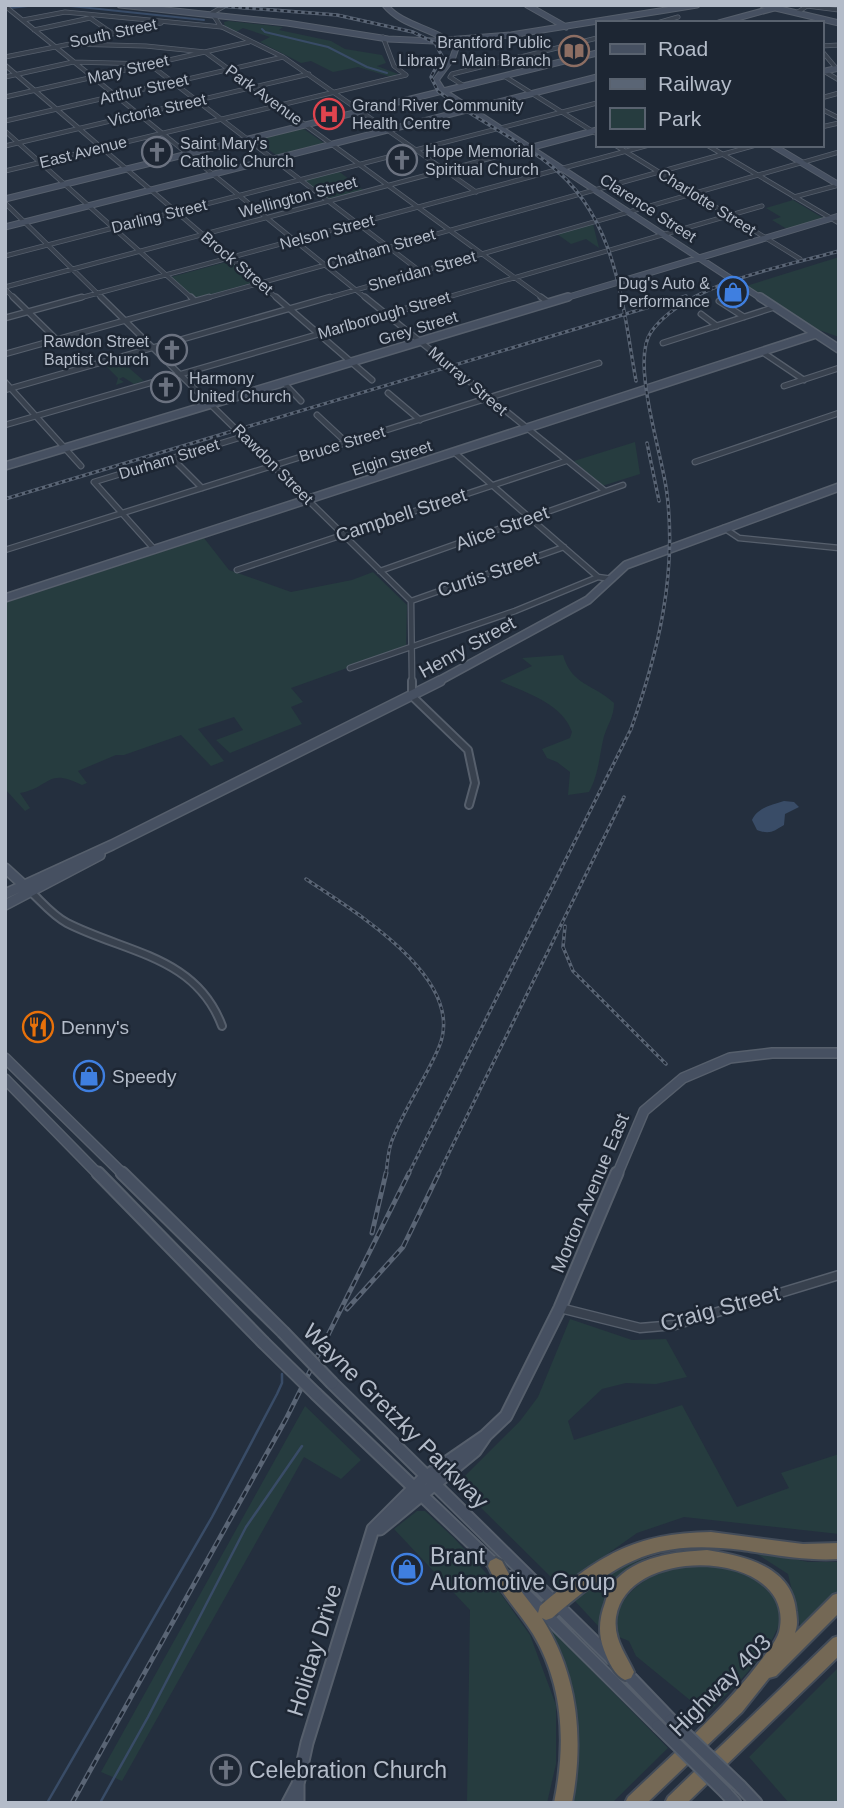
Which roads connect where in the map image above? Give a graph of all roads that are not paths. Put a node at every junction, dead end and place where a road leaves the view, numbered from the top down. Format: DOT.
graph roads {
  1 [pos="120,5"];
  2 [pos="226,5"];
  3 [pos="379,5"];
  4 [pos="385,5"];
  5 [pos="527,5"];
  6 [pos="682,5"];
  7 [pos="697,5"];
  8 [pos="763,5"];
  9 [pos="788,5"];
  10 [pos="142,6"];
  11 [pos="776,6"];
  12 [pos="7,8"];
  13 [pos="665,9"];
  14 [pos="839,10"];
  15 [pos="798,12"];
  16 [pos="211,15"];
  17 [pos="23,20"];
  18 [pos="827,20"];
  19 [pos="664,21"];
  20 [pos="733,21"];
  21 [pos="823,21"];
  22 [pos="166,22"];
  23 [pos="839,23"];
  24 [pos="564,26"];
  25 [pos="222,27"];
  26 [pos="34,30"];
  27 [pos="112,33"];
  28 [pos="383,37"];
  29 [pos="596,38"];
  30 [pos="445,40"];
  31 [pos="251,42"];
  32 [pos="61,45"];
  33 [pos="54,46"];
  34 [pos="823,50"];
  35 [pos="205,52"];
  36 [pos="596,53"];
  37 [pos="5,57"];
  38 [pos="283,57"];
  39 [pos="519,57"];
  40 [pos="72,62"];
  41 [pos="149,64"];
  42 [pos="5,65"];
  43 [pos="537,68"];
  44 [pos="838,68"];
  45 [pos="229,69"];
  46 [pos="823,72"];
  47 [pos="16,74"];
  48 [pos="309,74"];
  49 [pos="504,76"];
  50 [pos="5,77"];
  51 [pos="93,77"];
  52 [pos="596,79"];
  53 [pos="839,80"];
  54 [pos="173,82"];
  55 [pos="464,86"];
  56 [pos="253,87"];
  57 [pos="35,91"];
  58 [pos="443,91"];
  59 [pos="335,92"];
  60 [pos="532,93"];
  61 [pos="115,95"];
  62 [pos="5,97"];
  63 [pos="197,101"];
  64 [pos="596,103"];
  65 [pos="278,105"];
  66 [pos="470,109"];
  67 [pos="823,109"];
  68 [pos="57,110"];
  69 [pos="363,111"];
  70 [pos="562,112"];
  71 [pos="138,115"];
  72 [pos="221,119"];
  73 [pos="839,120"];
  74 [pos="5,121"];
  75 [pos="305,125"];
  76 [pos="80,128"];
  77 [pos="499,128"];
  78 [pos="389,130"];
  79 [pos="5,131"];
  80 [pos="596,132"];
  81 [pos="161,133"];
  82 [pos="248,139"];
  83 [pos="18,142"];
  84 [pos="331,144"];
  85 [pos="5,146"];
  86 [pos="618,147"];
  87 [pos="642,147"];
  88 [pos="710,147"];
  89 [pos="749,147"];
  90 [pos="775,147"];
  91 [pos="103,148"];
  92 [pos="529,148"];
  93 [pos="416,149"];
  94 [pos="626,152"];
  95 [pos="839,152"];
  96 [pos="187,154"];
  97 [pos="723,155"];
  98 [pos="274,159"];
  99 [pos="41,163"];
  100 [pos="802,163"];
  101 [pos="360,164"];
  102 [pos="127,169"];
  103 [pos="560,169"];
  104 [pos="447,170"];
  105 [pos="5,171"];
  106 [pos="659,172"];
  107 [pos="212,174"];
  108 [pos="757,176"];
  109 [pos="301,180"];
  110 [pos="64,184"];
  111 [pos="389,185"];
  112 [pos="839,185"];
  113 [pos="152,190"];
  114 [pos="593,190"];
  115 [pos="476,192"];
  116 [pos="693,193"];
  117 [pos="239,196"];
  118 [pos="794,197"];
  119 [pos="5,201"];
  120 [pos="329,201"];
  121 [pos="87,205"];
  122 [pos="762,206"];
  123 [pos="418,207"];
  124 [pos="177,211"];
  125 [pos="628,212"];
  126 [pos="729,215"];
  127 [pos="839,216"];
  128 [pos="266,217"];
  129 [pos="831,219"];
  130 [pos="23,222"];
  131 [pos="839,223"];
  132 [pos="358,224"];
  133 [pos="5,227"];
  134 [pos="113,228"];
  135 [pos="450,230"];
  136 [pos="203,234"];
  137 [pos="663,234"];
  138 [pos="766,238"];
  139 [pos="295,241"];
  140 [pos="48,245"];
  141 [pos="388,247"];
  142 [pos="138,252"];
  143 [pos="482,254"];
  144 [pos="5,256"];
  145 [pos="231,258"];
  146 [pos="699,258"];
  147 [pos="800,260"];
  148 [pos="325,265"];
  149 [pos="72,269"];
  150 [pos="421,272"];
  151 [pos="165,276"];
  152 [pos="514,278"];
  153 [pos="260,283"];
  154 [pos="5,288"];
  155 [pos="356,290"];
  156 [pos="99,294"];
  157 [pos="194,300"];
  158 [pos="719,301"];
  159 [pos="548,302"];
  160 [pos="775,307"];
  161 [pos="290,309"];
  162 [pos="28,312"];
  163 [pos="386,314"];
  164 [pos="701,314"];
  165 [pos="744,317"];
  166 [pos="5,318"];
  167 [pos="125,320"];
  168 [pos="717,326"];
  169 [pos="320,334"];
  170 [pos="816,334"];
  171 [pos="56,340"];
  172 [pos="825,340"];
  173 [pos="839,341"];
  174 [pos="419,342"];
  175 [pos="788,342"];
  176 [pos="663,343"];
  177 [pos="154,347"];
  178 [pos="839,349"];
  179 [pos="761,351"];
  180 [pos="5,354"];
  181 [pos="352,362"];
  182 [pos="599,363"];
  183 [pos="839,368"];
  184 [pos="182,374"];
  185 [pos="372,380"];
  186 [pos="804,380"];
  187 [pos="5,382"];
  188 [pos="284,383"];
  189 [pos="784,386"];
  190 [pos="8,389"];
  191 [pos="388,393"];
  192 [pos="488,398"];
  193 [pos="301,401"];
  194 [pos="212,404"];
  195 [pos="839,413"];
  196 [pos="317,415"];
  197 [pos="34,417"];
  198 [pos="420,420"];
  199 [pos="5,425"];
  200 [pos="525,429"];
  201 [pos="245,436"];
  202 [pos="346,442"];
  203 [pos="64,448"];
  204 [pos="454,452"];
  205 [pos="172,458"];
  206 [pos="566,461"];
  207 [pos="695,462"];
  208 [pos="274,465"];
  209 [pos="5,466"];
  210 [pos="81,467"];
  211 [pos="493,485"];
  212 [pos="623,485"];
  213 [pos="839,487"];
  214 [pos="202,488"];
  215 [pos="605,491"];
  216 [pos="309,500"];
  217 [pos="122,514"];
  218 [pos="531,518"];
  219 [pos="724,528"];
  220 [pos="344,534"];
  221 [pos="564,547"];
  222 [pos="839,548"];
  223 [pos="5,550"];
  224 [pos="155,550"];
  225 [pos="237,570"];
  226 [pos="380,571"];
  227 [pos="598,577"];
  228 [pos="613,579"];
  229 [pos="5,598"];
  230 [pos="411,601"];
  231 [pos="410,646"];
  232 [pos="350,668"];
  233 [pos="412,696"];
  234 [pos="469,805"];
  235 [pos="5,868"];
  236 [pos="27,888"];
  237 [pos="5,894"];
  238 [pos="5,905"];
  239 [pos="222,1026"];
  240 [pos="839,1054"];
  241 [pos="5,1058"];
  242 [pos="5,1079"];
  243 [pos="839,1275"];
  244 [pos="560,1308"];
  245 [pos="431,1481"];
  246 [pos="417,1492"];
  247 [pos="839,1550"];
  248 [pos="496,1566"];
  249 [pos="839,1601"];
  250 [pos="550,1608"];
  251 [pos="839,1644"];
  252 [pos="625,1672"];
  253 [pos="732,1710"];
  254 [pos="695,1782"];
  255 [pos="298,1784"];
  256 [pos="730,1798"];
  257 [pos="288,1803"];
  258 [pos="298,1803"];
  259 [pos="563,1803"];
  260 [pos="634,1803"];
  261 [pos="674,1803"];
  262 [pos="680,1803"];
  263 [pos="756,1803"];
  1 -- 10 [label="main road"];
  2 -- 16 [label="street"];
  3 -- 30 [label="main road"];
  4 -- 30 [label="main road"];
  5 -- 24 [label="main road"];
  6 -- 13 [label="main road"];
  7 -- 13 [label="main road"];
  8 -- 11 [label="main road"];
  9 -- 15 [label="main road"];
  10 -- 16 [label="main road"];
  11 -- 15 [label="main road"];
  11 -- 18 [label="main road"];
  11 -- 20 [label="main road"];
  12 -- 17 [label="street, Murray Street"];
  13 -- 19 [label="street"];
  13 -- 24 [label="main road"];
  14 -- 15 [label="street"];
  14 -- 18 [label="street"];
  15 -- 18 [label="main road"];
  16 -- 25 [label="street"];
  16 -- 28 [label="main road"];
  17 -- 22 [label="street"];
  17 -- 26 [label="street, Murray Street"];
  18 -- 21 [label="main road"];
  18 -- 23 [label="main road"];
  22 -- 25 [label="street"];
  22 -- 27 [label="street, South Street"];
  24 -- 30 [label="main road"];
  25 -- 31 [label="street"];
  26 -- 27 [label="street"];
  26 -- 33 [label="street, Murray Street"];
  27 -- 32 [label="street, South Street"];
  28 -- 30 [label="main road"];
  28 -- 59 [label="street, East Avenue"];
  29 -- 39 [label="street"];
  30 -- 58 [label="main road"];
  31 -- 35 [label="street, Mary Street"];
  31 -- 38 [label="street"];
  32 -- 33 [label="street, Park Avenue"];
  32 -- 35 [label="street, Park Avenue"];
  33 -- 37 [label="street, Park Avenue"];
  33 -- 40 [label="street, Murray Street"];
  34 -- 44 [label="street"];
  35 -- 41 [label="street, Mary Street"];
  35 -- 45 [label="street, Park Avenue"];
  36 -- 43 [label="main road"];
  38 -- 45 [label="street, Arthur Street"];
  38 -- 48 [label="street"];
  39 -- 43 [label="street"];
  39 -- 55 [label="street"];
  40 -- 41 [label="street"];
  40 -- 47 [label="street"];
  40 -- 51 [label="street, Murray Street"];
  41 -- 51 [label="street, Mary Street"];
  41 -- 54 [label="street"];
  42 -- 47 [label="street, Brock Street"];
  43 -- 49 [label="main road"];
  45 -- 54 [label="street, Arthur Street"];
  45 -- 56 [label="street, Park Avenue"];
  46 -- 53 [label="street"];
  47 -- 50 [label="street"];
  47 -- 57 [label="street, Brock Street"];
  48 -- 56 [label="street, Victoria Street"];
  48 -- 59 [label="street"];
  49 -- 55 [label="main road"];
  49 -- 60 [label="street"];
  51 -- 57 [label="street, Mary Street"];
  51 -- 61 [label="street, Murray Street"];
  52 -- 60 [label="main road"];
  54 -- 61 [label="street, Arthur Street"];
  54 -- 63 [label="street"];
  55 -- 58 [label="main road"];
  56 -- 63 [label="street, Victoria Street"];
  56 -- 65 [label="street, Park Avenue"];
  57 -- 62 [label="street, Mary Street"];
  57 -- 68 [label="street, Brock Street"];
  58 -- 66 [label="main road, Clarence Street"];
  58 -- 69 [label="main road"];
  59 -- 65 [label="street, East Avenue"];
  59 -- 69 [label="street"];
  60 -- 66 [label="main road"];
  60 -- 70 [label="street"];
  61 -- 68 [label="street, Arthur Street"];
  61 -- 71 [label="street, Murray Street"];
  63 -- 71 [label="street, Victoria Street"];
  63 -- 72 [label="street"];
  64 -- 70 [label="street, Darling Street"];
  65 -- 72 [label="street, East Avenue"];
  65 -- 75 [label="street, Park Avenue"];
  66 -- 77 [label="main road, Clarence Street"];
  66 -- 78 [label="main road"];
  67 -- 73 [label="street"];
  68 -- 74 [label="street, Arthur Street"];
  68 -- 76 [label="street, Brock Street"];
  69 -- 75 [label="main road"];
  69 -- 78 [label="street"];
  70 -- 77 [label="street, Darling Street"];
  70 -- 80 [label="street"];
  71 -- 76 [label="street, Victoria Street"];
  71 -- 81 [label="street, Murray Street"];
  72 -- 81 [label="street, East Avenue"];
  72 -- 82 [label="street"];
  75 -- 82 [label="main road"];
  75 -- 84 [label="street, Park Avenue"];
  76 -- 83 [label="street, Victoria Street"];
  76 -- 91 [label="street, Brock Street"];
  77 -- 92 [label="main road, Clarence Street"];
  77 -- 93 [label="street, Darling Street"];
  78 -- 84 [label="main road"];
  78 -- 93 [label="street"];
  79 -- 83 [label="street"];
  80 -- 92 [label="main road, Wellington Street"];
  81 -- 91 [label="street, East Avenue"];
  81 -- 96 [label="street, Murray Street"];
  82 -- 96 [label="main road"];
  82 -- 98 [label="street"];
  83 -- 85 [label="street, Victoria Street"];
  83 -- 99 [label="street"];
  84 -- 98 [label="main road"];
  84 -- 101 [label="street, Park Avenue"];
  86 -- 94 [label="street, Charlotte Street"];
  87 -- 94 [label="street, Nelson Street"];
  88 -- 97 [label="street"];
  89 -- 97 [label="street, Chatham Street"];
  90 -- 100 [label="main road"];
  91 -- 99 [label="street, East Avenue"];
  91 -- 102 [label="street, Brock Street"];
  92 -- 103 [label="main road, Clarence Street"];
  92 -- 104 [label="street, Wellington Street"];
  93 -- 101 [label="street, Darling Street"];
  93 -- 104 [label="street"];
  94 -- 103 [label="street, Nelson Street"];
  94 -- 106 [label="street, Charlotte Street"];
  95 -- 100 [label="street, Sheridan Street"];
  96 -- 102 [label="main road"];
  96 -- 107 [label="street, Murray Street"];
  97 -- 106 [label="street, Chatham Street"];
  97 -- 108 [label="street"];
  98 -- 107 [label="main road"];
  98 -- 109 [label="street"];
  99 -- 105 [label="street, East Avenue"];
  99 -- 110 [label="street"];
  100 -- 108 [label="street, Sheridan Street"];
  100 -- 112 [label="main road"];
  101 -- 109 [label="street, Darling Street"];
  101 -- 111 [label="street, Park Avenue"];
  102 -- 110 [label="main road"];
  102 -- 113 [label="street, Brock Street"];
  103 -- 114 [label="main road, Clarence Street"];
  103 -- 115 [label="street, Nelson Street"];
  104 -- 111 [label="street, Wellington Street"];
  104 -- 115 [label="street"];
  106 -- 114 [label="street, Chatham Street"];
  106 -- 116 [label="street, Charlotte Street"];
  107 -- 113 [label="main road"];
  107 -- 117 [label="street, Murray Street"];
  108 -- 116 [label="street, Sheridan Street"];
  108 -- 118 [label="street"];
  109 -- 117 [label="street, Darling Street"];
  109 -- 120 [label="street"];
  110 -- 119 [label="main road"];
  110 -- 121 [label="street"];
  111 -- 120 [label="street, Wellington Street"];
  111 -- 123 [label="street, Park Avenue"];
  112 -- 118 [label="street"];
  113 -- 121 [label="main road"];
  113 -- 124 [label="street, Brock Street"];
  114 -- 125 [label="main road, Clarence Street"];
  114 -- 135 [label="street, Chatham Street"];
  115 -- 123 [label="street, Nelson Street"];
  116 -- 125 [label="street, Sheridan Street"];
  116 -- 126 [label="street, Charlotte Street"];
  117 -- 124 [label="street, Darling Street"];
  117 -- 128 [label="street, Murray Street"];
  118 -- 129 [label="street"];
  119 -- 130 [label="street, Rawdon Street"];
  120 -- 128 [label="street, Wellington Street"];
  120 -- 132 [label="street"];
  121 -- 130 [label="main road"];
  121 -- 134 [label="street"];
  122 -- 126 [label="street, Marlborough Street"];
  123 -- 132 [label="street, Nelson Street"];
  123 -- 135 [label="street, Park Avenue"];
  124 -- 134 [label="street, Darling Street"];
  124 -- 136 [label="street, Brock Street"];
  125 -- 137 [label="main road, Clarence Street"];
  125 -- 143 [label="street, Sheridan Street"];
  126 -- 137 [label="street, Marlborough Street"];
  126 -- 138 [label="street, Charlotte Street"];
  127 -- 129 [label="main road, Grey Street"];
  128 -- 136 [label="street, Wellington Street"];
  128 -- 139 [label="street, Murray Street"];
  129 -- 131 [label="street"];
  129 -- 138 [label="main road, Grey Street"];
  130 -- 133 [label="main road"];
  130 -- 140 [label="street, Rawdon Street"];
  132 -- 139 [label="street, Nelson Street"];
  132 -- 141 [label="street"];
  134 -- 140 [label="street, Darling Street"];
  134 -- 142 [label="street"];
  135 -- 141 [label="street, Chatham Street"];
  135 -- 143 [label="street, Park Avenue"];
  136 -- 142 [label="street, Wellington Street"];
  136 -- 145 [label="street, Brock Street"];
  137 -- 146 [label="main road, Clarence Street"];
  137 -- 152 [label="street, Marlborough Street"];
  138 -- 146 [label="main road, Grey Street"];
  138 -- 147 [label="street, Charlotte Street"];
  139 -- 145 [label="street, Nelson Street"];
  139 -- 148 [label="street, Murray Street"];
  140 -- 144 [label="street, Darling Street"];
  140 -- 149 [label="street, Rawdon Street"];
  141 -- 148 [label="street, Chatham Street"];
  141 -- 150 [label="street"];
  142 -- 149 [label="street, Wellington Street"];
  142 -- 151 [label="street"];
  143 -- 150 [label="street, Sheridan Street"];
  143 -- 152 [label="street, Park Avenue"];
  145 -- 151 [label="street, Nelson Street"];
  145 -- 153 [label="street, Brock Street"];
  146 -- 159 [label="main road, Grey Street"];
  146 -- 160 [label="main road, Clarence Street"];
  148 -- 153 [label="street, Chatham Street"];
  148 -- 155 [label="street, Murray Street"];
  149 -- 154 [label="street, Wellington Street"];
  149 -- 156 [label="street, Rawdon Street"];
  150 -- 155 [label="street, Sheridan Street"];
  151 -- 156 [label="street, Nelson Street"];
  151 -- 157 [label="street"];
  152 -- 159 [label="street, Park Avenue"];
  152 -- 163 [label="street, Marlborough Street"];
  153 -- 157 [label="street, Chatham Street"];
  153 -- 161 [label="street, Brock Street"];
  154 -- 162 [label="street"];
  155 -- 161 [label="street, Sheridan Street"];
  155 -- 163 [label="street, Murray Street"];
  156 -- 162 [label="street, Nelson Street"];
  156 -- 167 [label="street, Rawdon Street"];
  157 -- 167 [label="street, Chatham Street"];
  158 -- 165 [label="street"];
  159 -- 174 [label="main road, Grey Street"];
  160 -- 165 [label="street"];
  160 -- 170 [label="main road, Clarence Street"];
  161 -- 169 [label="street, Brock Street"];
  161 -- 177 [label="street, Sheridan Street"];
  162 -- 166 [label="street, Nelson Street"];
  162 -- 171 [label="street"];
  163 -- 169 [label="street, Marlborough Street"];
  163 -- 174 [label="street, Murray Street"];
  164 -- 168 [label="street"];
  165 -- 168 [label="street"];
  167 -- 171 [label="street, Chatham Street"];
  167 -- 177 [label="street, Rawdon Street"];
  168 -- 176 [label="street"];
  169 -- 181 [label="street, Brock Street"];
  169 -- 184 [label="street, Marlborough Street"];
  170 -- 172 [label="main road, Clarence Street"];
  170 -- 173 [label="main road"];
  170 -- 175 [label="main road, Elgin Street"];
  171 -- 180 [label="street, Chatham Street"];
  172 -- 173 [label="main road"];
  172 -- 175 [label="main road, Elgin Street"];
  172 -- 178 [label="main road, Clarence Street"];
  174 -- 181 [label="main road, Grey Street"];
  174 -- 192 [label="street, Murray Street"];
  175 -- 179 [label="main road, Elgin Street"];
  177 -- 184 [label="street, Rawdon Street"];
  177 -- 190 [label="street, Sheridan Street"];
  179 -- 186 [label="street"];
  179 -- 200 [label="main road, Elgin Street"];
  181 -- 185 [label="street, Brock Street"];
  181 -- 188 [label="main road, Grey Street"];
  182 -- 192 [label="street, Bruce Street"];
  183 -- 186 [label="street"];
  184 -- 194 [label="street, Rawdon Street"];
  184 -- 197 [label="street, Marlborough Street"];
  186 -- 189 [label="street"];
  187 -- 190 [label="street"];
  188 -- 193 [label="street"];
  188 -- 194 [label="main road, Grey Street"];
  190 -- 197 [label="street"];
  191 -- 198 [label="street"];
  192 -- 198 [label="street, Bruce Street"];
  192 -- 200 [label="street, Murray Street"];
  194 -- 201 [label="street, Rawdon Street"];
  194 -- 203 [label="main road, Grey Street"];
  195 -- 207 [label="street"];
  196 -- 202 [label="street"];
  197 -- 199 [label="street, Marlborough Street"];
  197 -- 203 [label="street"];
  198 -- 202 [label="street, Bruce Street"];
  200 -- 204 [label="main road, Elgin Street"];
  200 -- 206 [label="street, Murray Street"];
  201 -- 205 [label="street, Durham Street"];
  201 -- 208 [label="street, Rawdon Street"];
  202 -- 208 [label="street, Bruce Street"];
  203 -- 209 [label="main road, Grey Street"];
  203 -- 210 [label="street"];
  204 -- 211 [label="street"];
  204 -- 216 [label="main road, Elgin Street"];
  205 -- 214 [label="street"];
  205 -- 217 [label="street, Durham Street"];
  206 -- 211 [label="street, Campbell Street"];
  206 -- 215 [label="street, Murray Street"];
  208 -- 214 [label="street, Bruce Street"];
  208 -- 216 [label="street, Rawdon Street"];
  211 -- 218 [label="street"];
  211 -- 220 [label="street, Campbell Street"];
  212 -- 215 [label="street, Alice Street"];
  213 -- 219 [label="main road, Henry Street"];
  214 -- 217 [label="street, Bruce Street"];
  215 -- 218 [label="street, Alice Street"];
  216 -- 220 [label="street, Rawdon Street"];
  216 -- 224 [label="main road, Elgin Street"];
  217 -- 223 [label="street, Bruce Street"];
  217 -- 224 [label="street"];
  218 -- 221 [label="street"];
  218 -- 226 [label="street, Alice Street"];
  219 -- 222 [label="street"];
  219 -- 228 [label="main road, Henry Street"];
  220 -- 225 [label="street, Campbell Street"];
  220 -- 226 [label="street, Rawdon Street"];
  221 -- 227 [label="street"];
  221 -- 230 [label="street, Curtis Street"];
  224 -- 229 [label="main road, Elgin Street"];
  226 -- 230 [label="street, Rawdon Street"];
  227 -- 228 [label="street"];
  227 -- 231 [label="street"];
  228 -- 233 [label="main road, Henry Street"];
  230 -- 231 [label="street"];
  231 -- 232 [label="street"];
  231 -- 233 [label="street"];
  233 -- 234 [label="street"];
  233 -- 236 [label="main road, Henry Street"];
  235 -- 236 [label="main road"];
  236 -- 237 [label="main road, Henry Street"];
  236 -- 238 [label="main road, Henry Street"];
  236 -- 239 [label="street"];
  240 -- 244 [label="main road, Morton Avenue East"];
  241 -- 245 [label="main road, Wayne Gretzky Parkway, bridge"];
  242 -- 246 [label="main road, Wayne Gretzky Parkway, bridge"];
  243 -- 244 [label="street, Craig Street"];
  244 -- 245 [label="main road, Morton Avenue East"];
  245 -- 246 [label="main road, Holiday Drive"];
  245 -- 250 [label="main road, Wayne Gretzky Parkway"];
  246 -- 248 [label="main road, Wayne Gretzky Parkway"];
  246 -- 255 [label="main road, Holiday Drive"];
  247 -- 250 [label="highway"];
  248 -- 250 [label="main road, Wayne Gretzky Parkway"];
  248 -- 259 [label="highway"];
  249 -- 253 [label="highway, Highway 403"];
  250 -- 252 [label="main road, Wayne Gretzky Parkway"];
  250 -- 256 [label="main road, Wayne Gretzky Parkway, bridge"];
  251 -- 254 [label="highway"];
  252 -- 253 [label="highway"];
  252 -- 263 [label="main road, Wayne Gretzky Parkway, bridge"];
  253 -- 260 [label="highway, Highway 403"];
  254 -- 261 [label="highway"];
  254 -- 262 [label="highway"];
  255 -- 257 [label="main road, Holiday Drive"];
  255 -- 258 [label="main road, Holiday Drive"];
}
